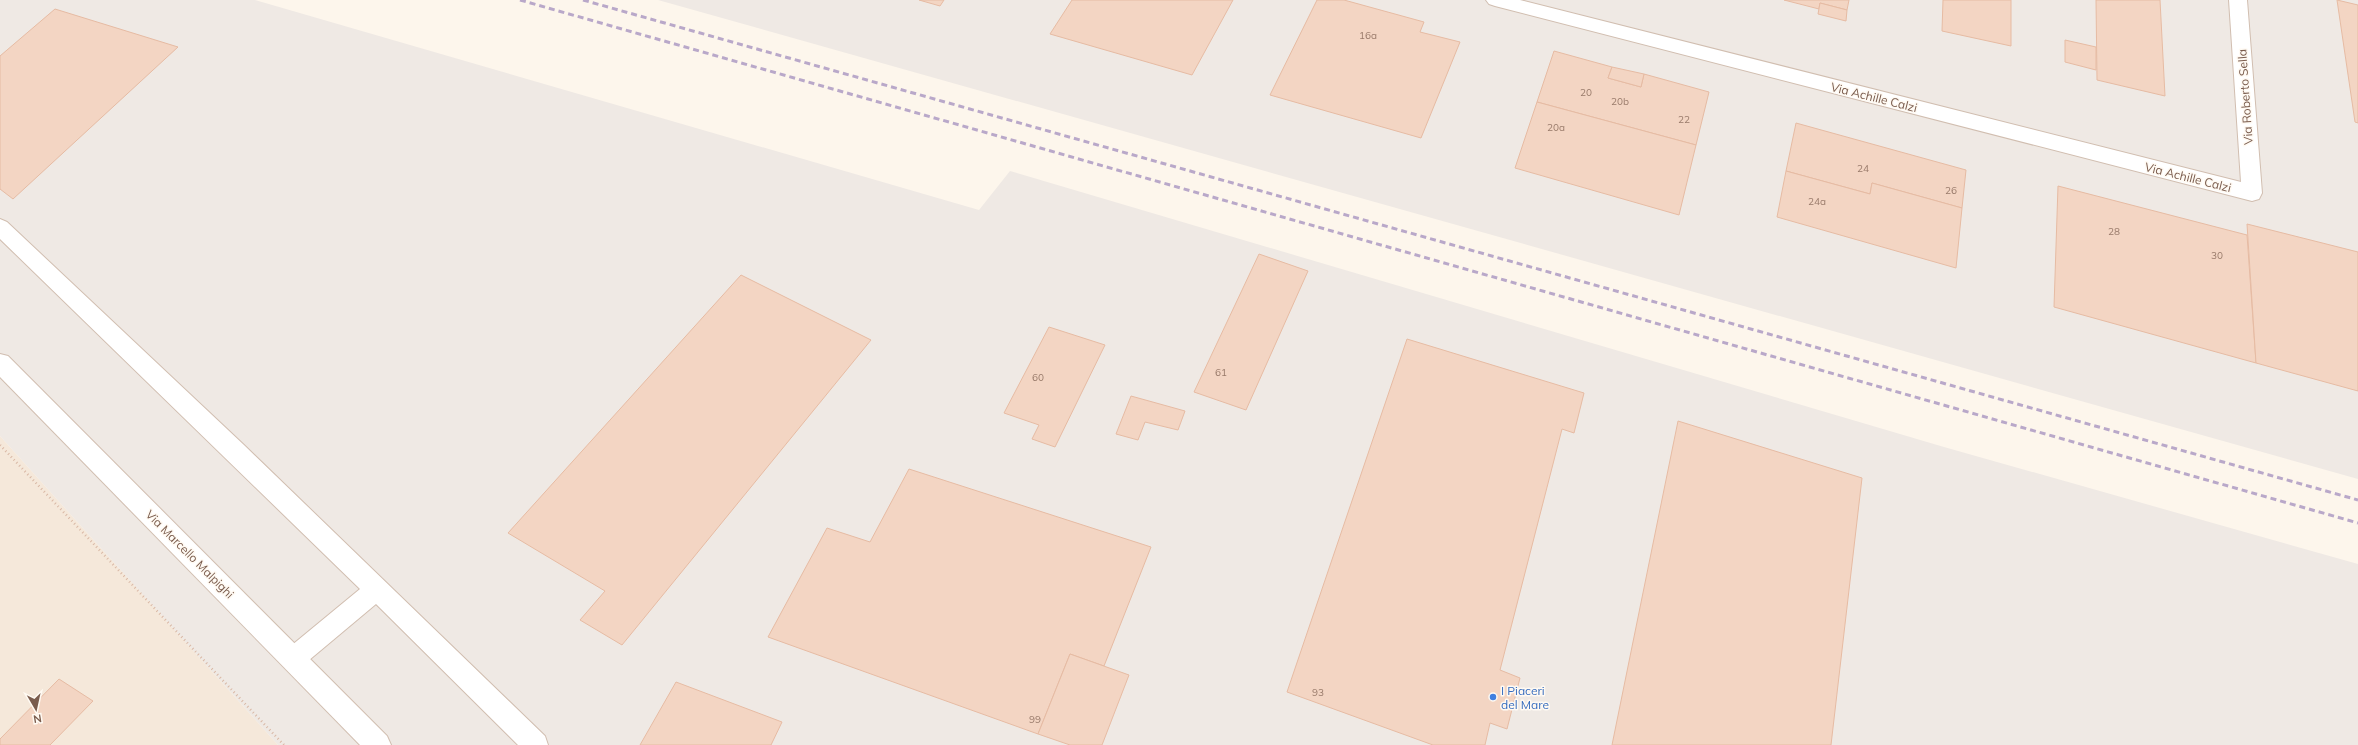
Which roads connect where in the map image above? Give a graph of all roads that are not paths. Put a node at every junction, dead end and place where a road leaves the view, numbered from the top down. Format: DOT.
graph roads {
  1 [pos="1495,0"];
  2 [pos="2238,0"];
  3 [pos="2252,194"];
  4 [pos="0,227"];
  5 [pos="0,364"];
  6 [pos="377,589"];
  7 [pos="294,658"];
  8 [pos="378,745"];
  9 [pos="536,745"];
  1 -- 3 [label="street, Via Achille Calzi"];
  2 -- 3 [label="street, Via Roberto Sella"];
  4 -- 6 [label="lane"];
  5 -- 7 [label="street, Via Marcello Malpighi"];
  6 -- 7 [label="lane"];
  6 -- 9 [label="lane"];
  7 -- 8 [label="street, Via Marcello Malpighi"];
}
